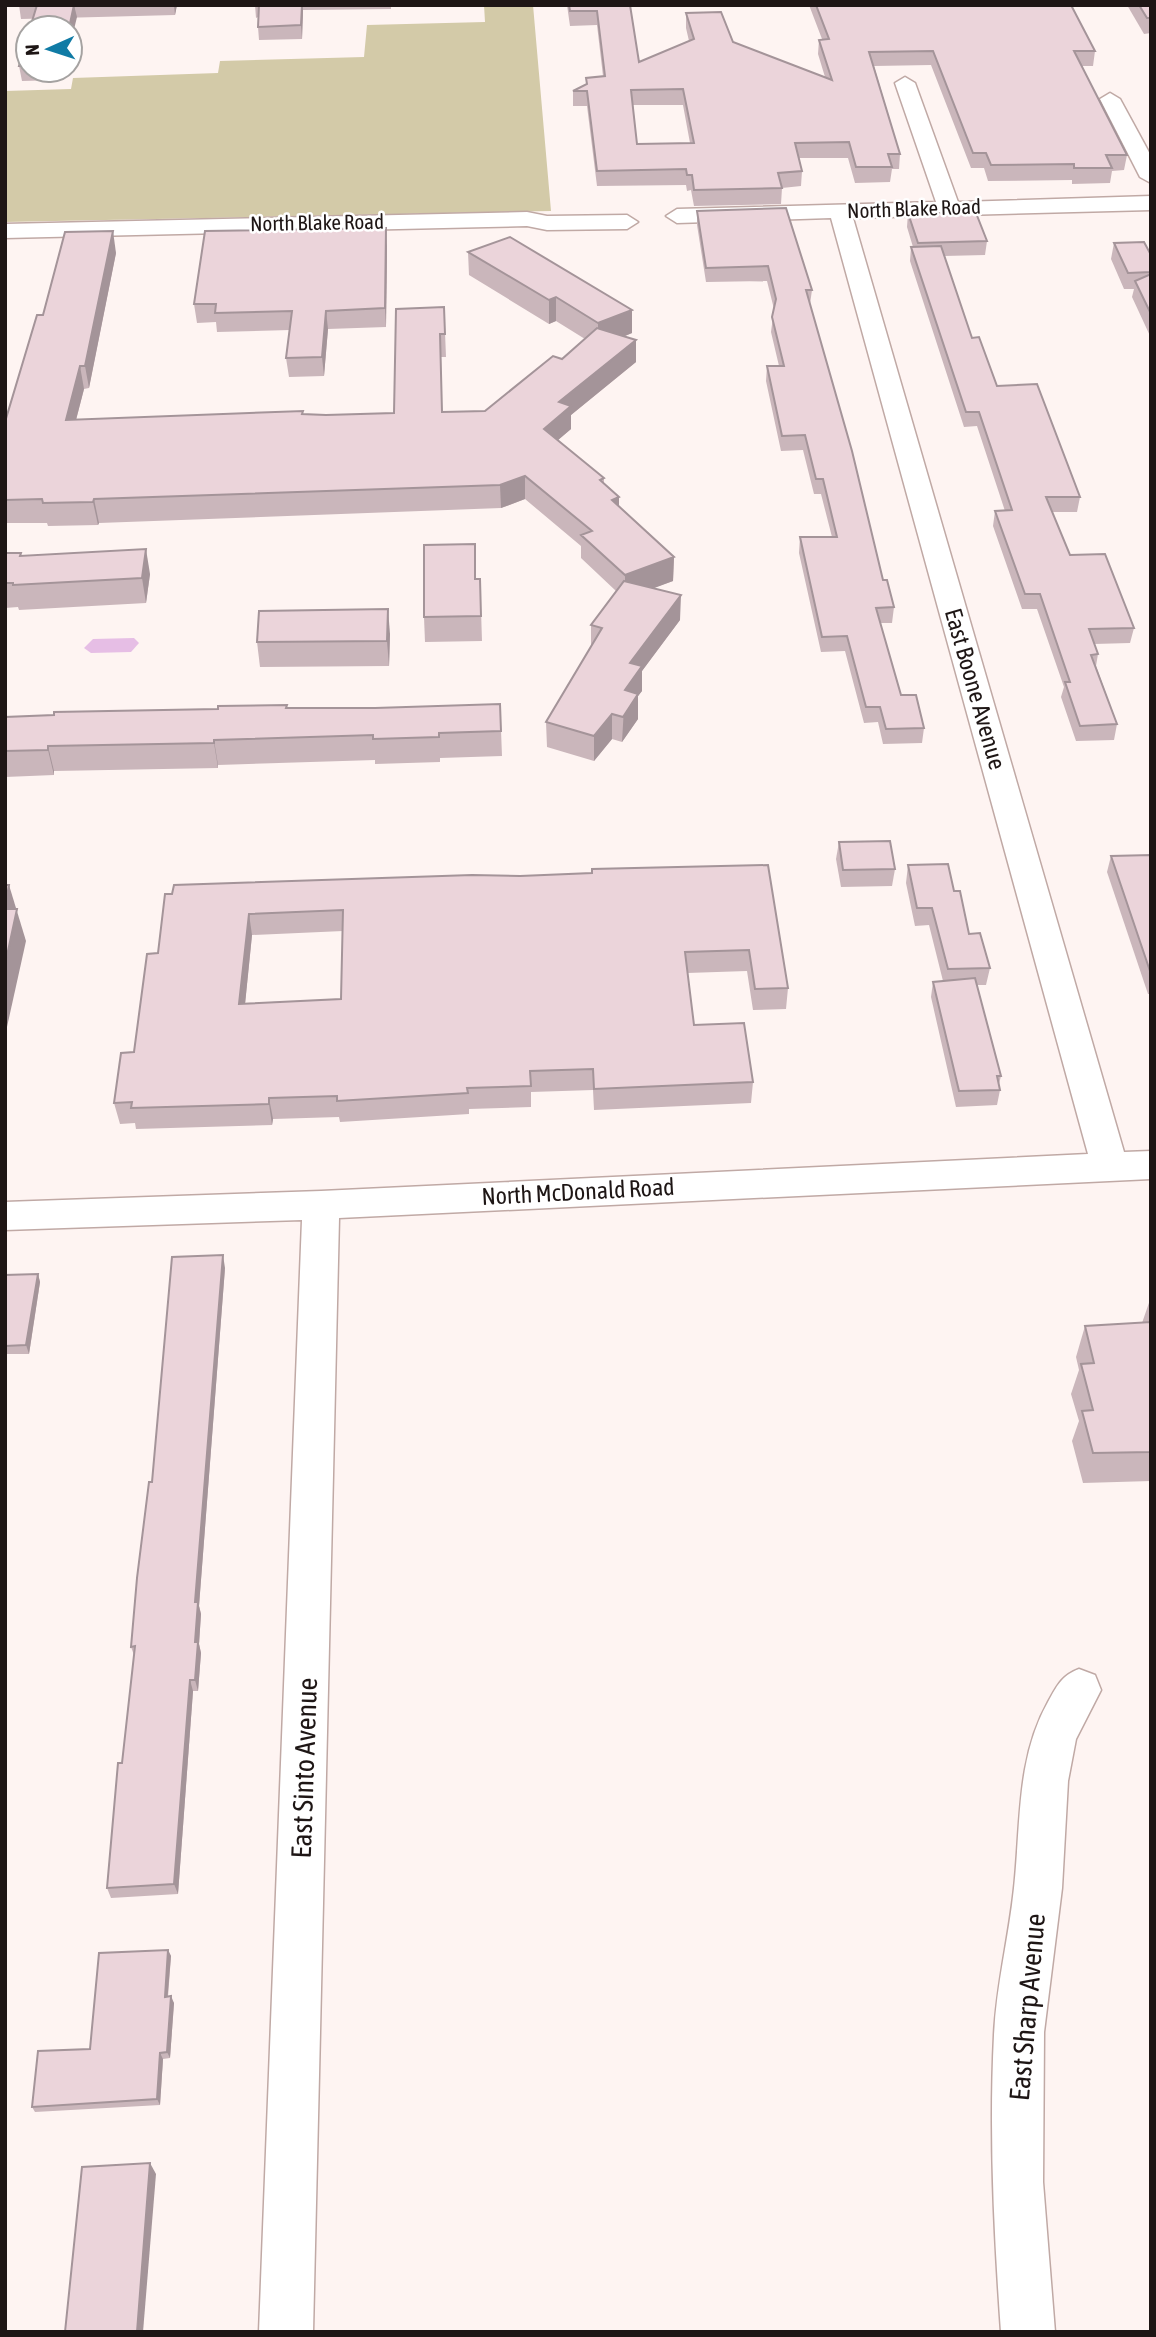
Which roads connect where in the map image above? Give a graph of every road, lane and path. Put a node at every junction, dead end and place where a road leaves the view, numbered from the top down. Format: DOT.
graph roads {
  1 [pos="905,83"];
  2 [pos="1110,99"];
  3 [pos="1151,177"];
  4 [pos="1151,203"];
  5 [pos="949,208"];
  6 [pos="840,211"];
  7 [pos="677,216"];
  8 [pos="628,222"];
  9 [pos="5,231"];
  10 [pos="1151,1165"];
  11 [pos="1110,1167"];
  12 [pos="321,1205"];
  13 [pos="5,1216"];
  14 [pos="1079,1690"];
  15 [pos="286,2332"];
  16 [pos="1028,2332"];
  1 -- 5 [label="street"];
  2 -- 3 [label="street"];
  4 -- 5 [label="street, North Blake Road"];
  5 -- 6 [label="street, North Blake Road"];
  6 -- 7 [label="street, North Blake Road"];
  6 -- 11 [label="street, East Boone Avenue"];
  8 -- 9 [label="street, North Blake Road"];
  10 -- 11 [label="street, North McDonald Road"];
  11 -- 12 [label="street, North McDonald Road"];
  12 -- 13 [label="street, North McDonald Road"];
  12 -- 15 [label="street, East Sinto Avenue"];
  14 -- 16 [label="street, East Sharp Avenue"];
}
